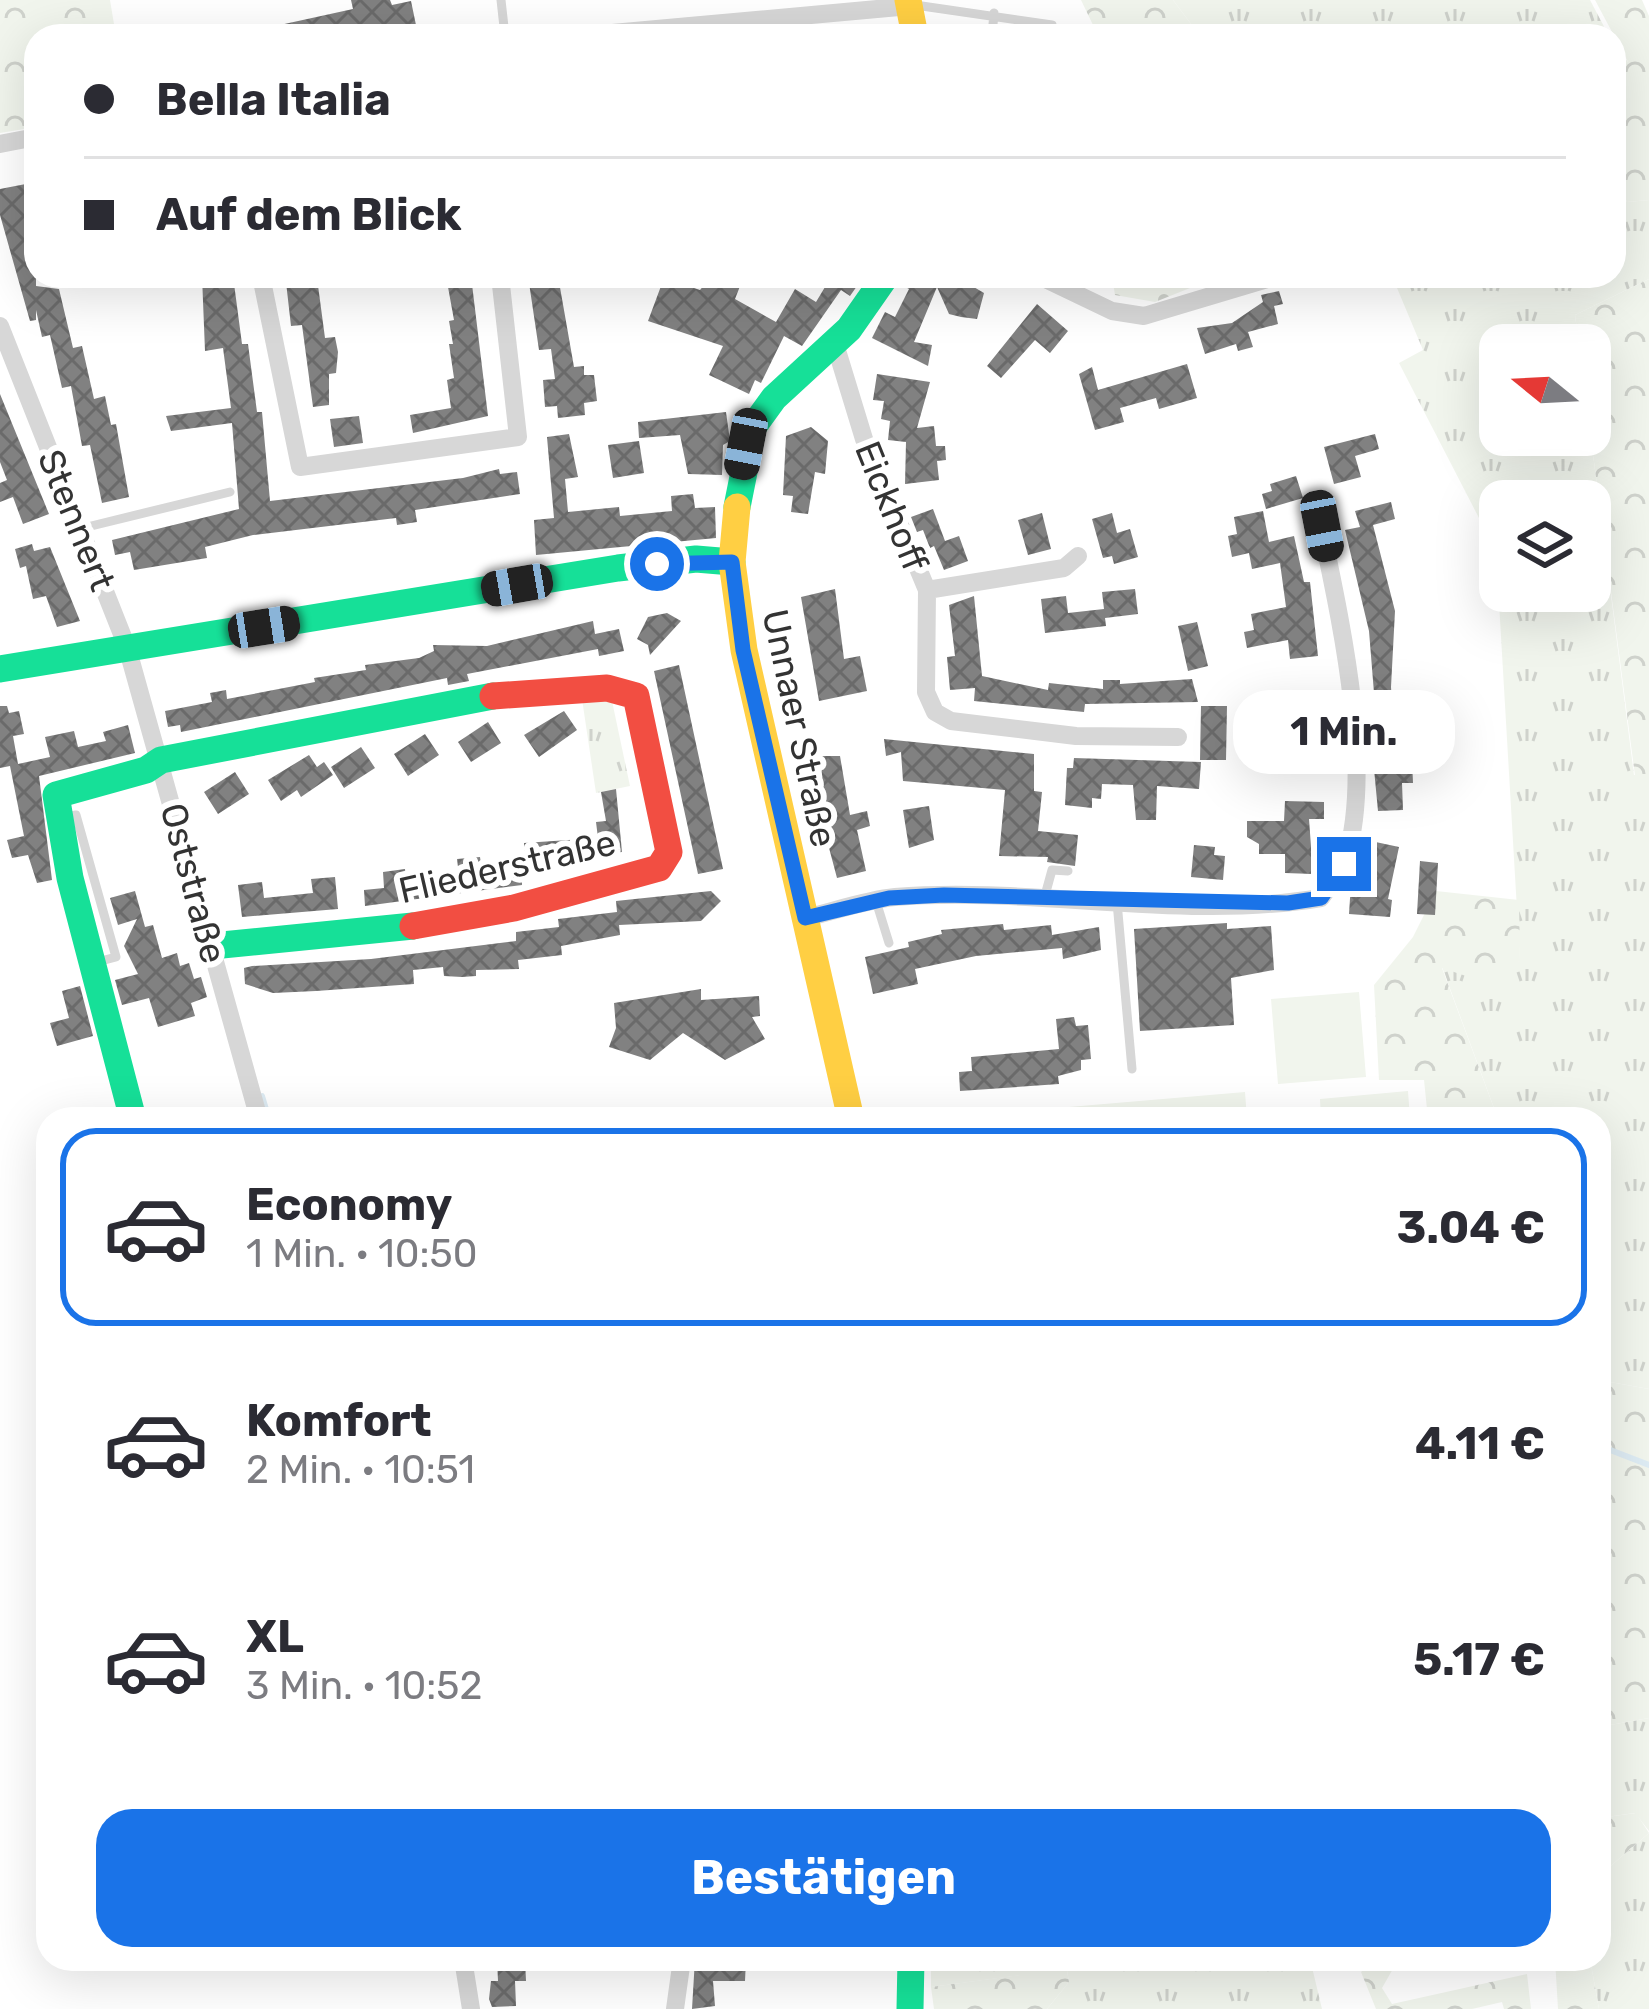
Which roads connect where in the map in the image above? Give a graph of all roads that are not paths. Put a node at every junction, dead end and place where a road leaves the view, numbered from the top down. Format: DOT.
graph roads {
  1 [pos="909,3"];
  2 [pos="994,13"];
  3 [pos="732,24"];
  4 [pos="993,24"];
  5 [pos="1047,24"];
  6 [pos="263,288"];
  7 [pos="501,288"];
  8 [pos="877,288"];
  9 [pos="1064,288"];
  10 [pos="1237,288"];
  11 [pos="0,326"];
  12 [pos="835,344"];
  13 [pos="230,492"];
  14 [pos="1322,526"];
  15 [pos="82,528"];
  16 [pos="1078,556"];
  17 [pos="732,562"];
  18 [pos="926,590"];
  19 [pos="127,647"];
  20 [pos="0,668"];
  21 [pos="1178,737"];
  22 [pos="160,760"];
  23 [pos="1068,871"];
  24 [pos="1044,899"];
  25 [pos="876,901"];
  26 [pos="1117,902"];
  27 [pos="805,918"];
  28 [pos="889,944"];
  29 [pos="212,946"];
  30 [pos="1132,1069"];
  31 [pos="135,1107"];
  32 [pos="256,1107"];
  33 [pos="848,1107"];
  34 [pos="465,1971"];
  35 [pos="680,1971"];
  36 [pos="911,1971"];
  37 [pos="471,2009"];
  38 [pos="675,2009"];
  39 [pos="910,2009"];
  1 -- 2 [label="lane"];
  1 -- 3 [label="street"];
  2 -- 4 [label="lane"];
  2 -- 5 [label="lane"];
  6 -- 7 [label="street"];
  8 -- 12 [label="street, Unnaer Straße"];
  9 -- 10 [label="street"];
  11 -- 15 [label="street, Stennert"];
  12 -- 17 [label="street, Unnaer Straße"];
  12 -- 18 [label="street, Eickhoff"];
  13 -- 15 [label="lane"];
  14 -- 26 [label="street"];
  15 -- 19 [label="street, Stennert"];
  16 -- 18 [label="street"];
  17 -- 19 [label="street"];
  17 -- 27 [label="street, Unnaer Straße"];
  18 -- 21 [label="street, Eickhoff"];
  19 -- 20 [label="street"];
  19 -- 22 [label="street, Oststraße"];
  22 -- 29 [label="street, Oststraße"];
  22 -- 29 [label="street, Fliederstraße"];
  22 -- 31 [label="street"];
  23 -- 24 [label="lane"];
  24 -- 25 [label="street"];
  24 -- 26 [label="street"];
  25 -- 27 [label="street"];
  25 -- 28 [label="lane"];
  26 -- 30 [label="lane"];
  27 -- 33 [label="street, Unnaer Straße"];
  29 -- 32 [label="street, Oststraße"];
  34 -- 37 [label="street"];
  35 -- 38 [label="street"];
  36 -- 39 [label="street"];
}
